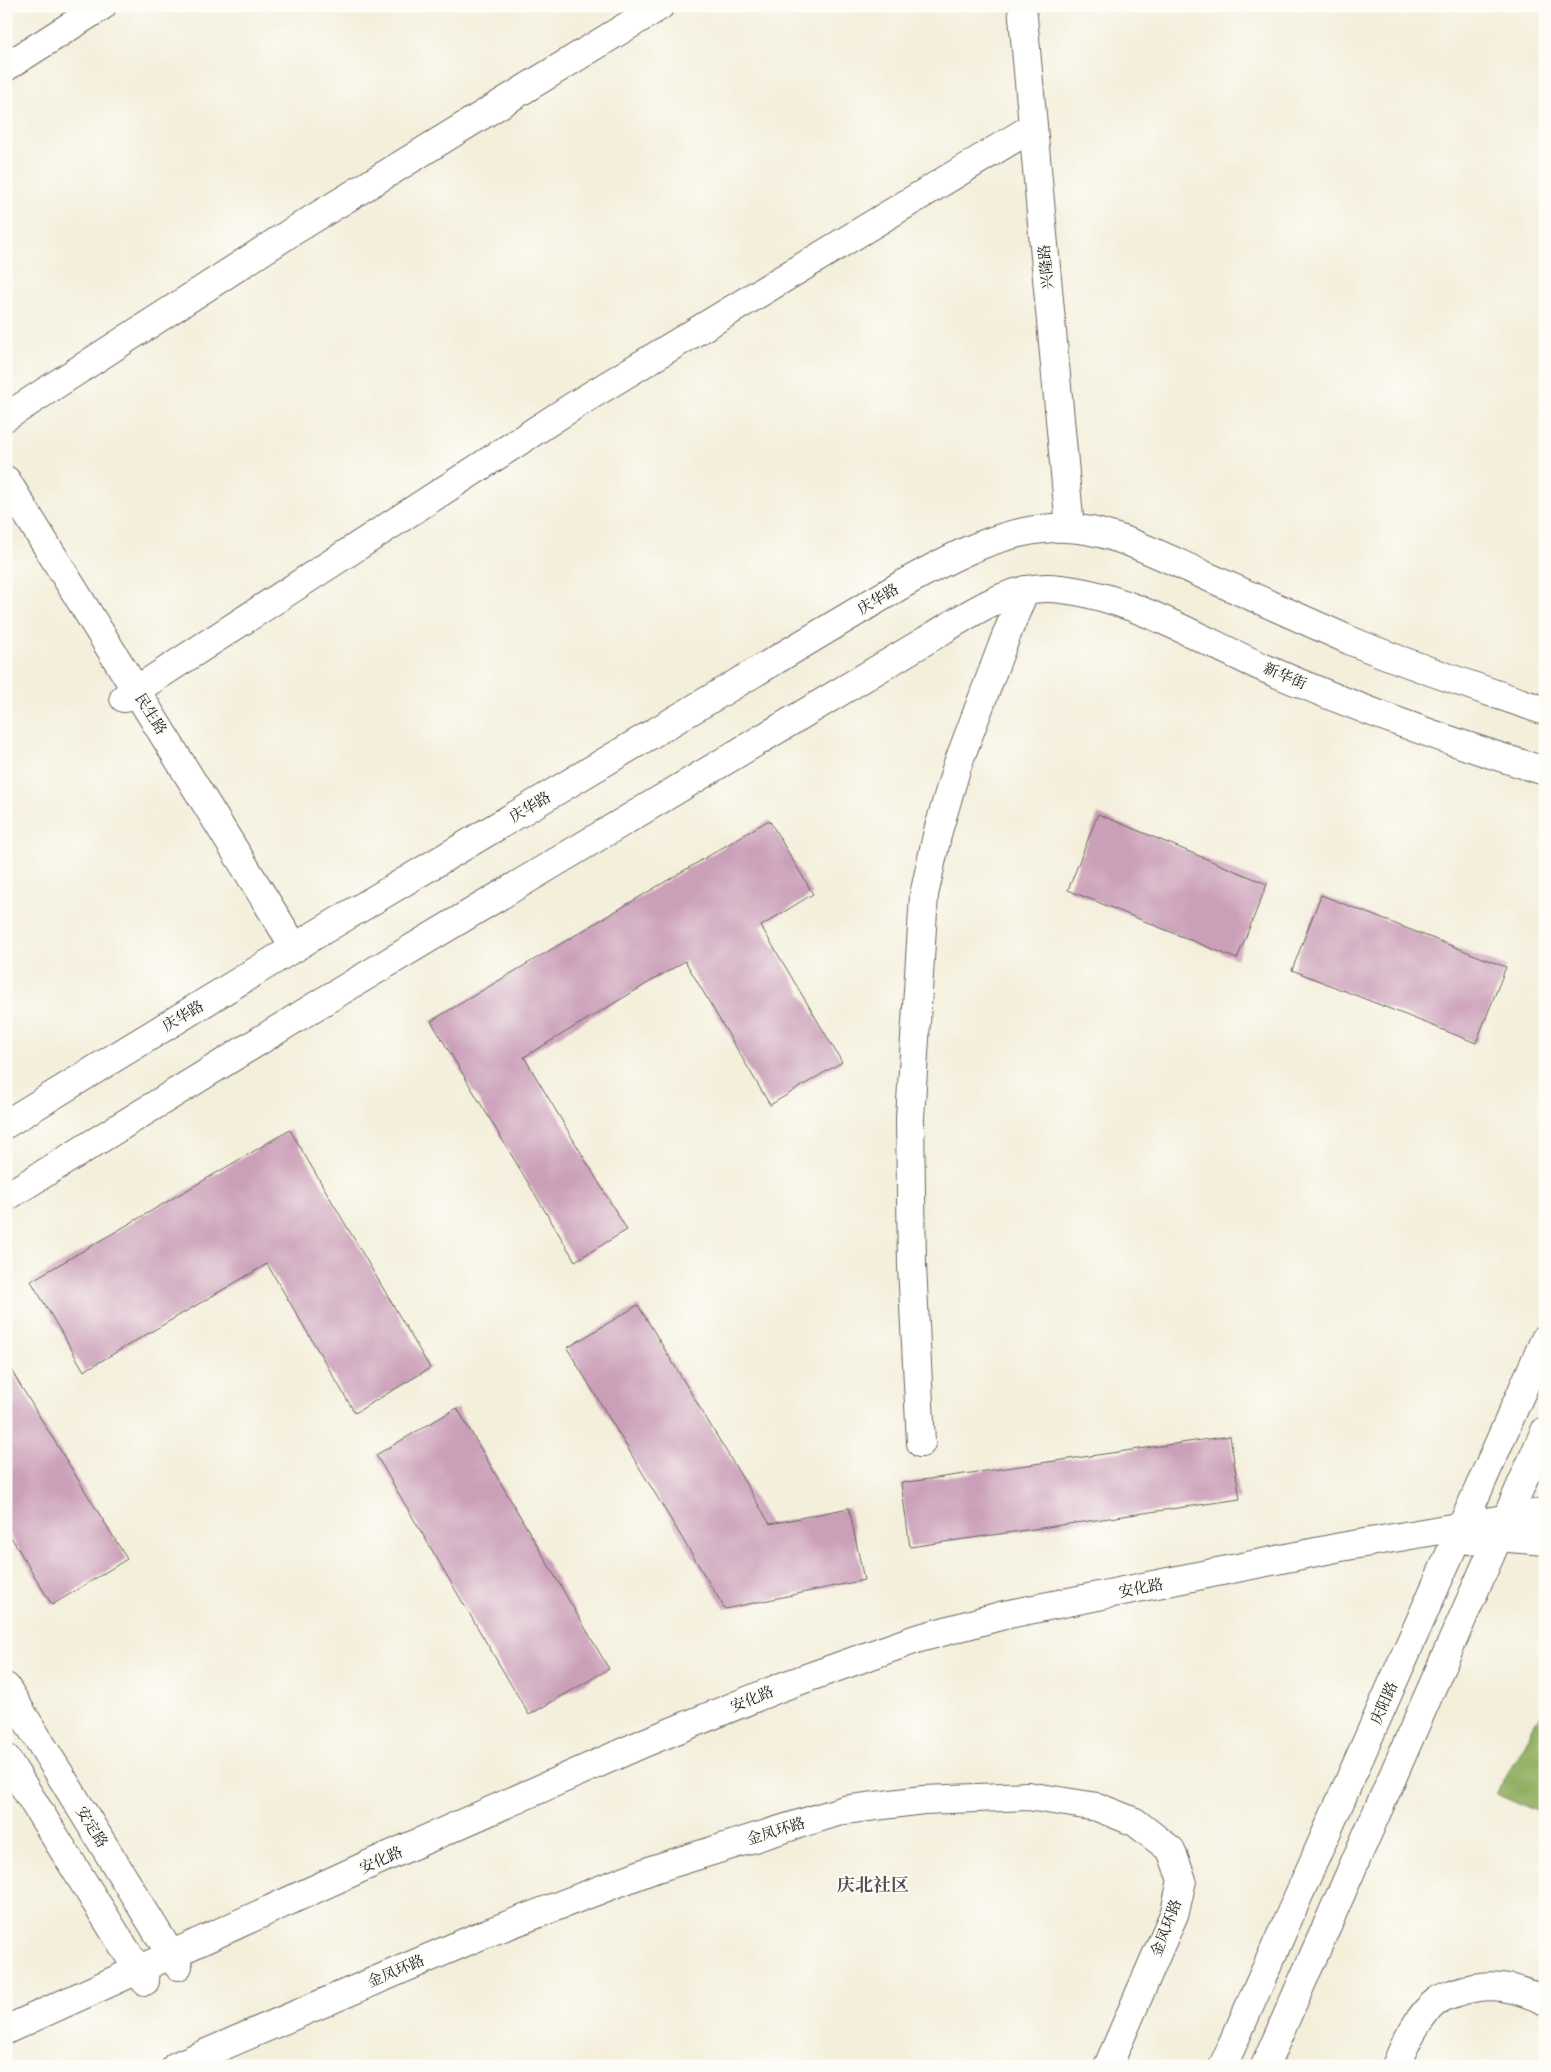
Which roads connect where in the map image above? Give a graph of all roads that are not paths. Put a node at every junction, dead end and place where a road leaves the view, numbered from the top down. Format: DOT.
graph roads {
  1 [pos="102,6"];
  2 [pos="660,6"];
  3 [pos="1007,6"];
  4 [pos="1022,6"];
  5 [pos="6,67"];
  6 [pos="1026,132"];
  7 [pos="6,417"];
  8 [pos="6,480"];
  9 [pos="6,509"];
  10 [pos="1062,528"];
  11 [pos="1026,590"];
  12 [pos="130,694"];
  13 [pos="1545,711"];
  14 [pos="1545,771"];
  15 [pos="289,952"];
  16 [pos="6,1124"];
  17 [pos="6,1197"];
  18 [pos="1545,1339"];
  19 [pos="1545,1431"];
  20 [pos="921,1443"];
  21 [pos="1545,1512"];
  22 [pos="1502,1527"];
  23 [pos="1459,1533"];
  24 [pos="1545,1541"];
  25 [pos="6,1687"];
  26 [pos="6,1758"];
  27 [pos="175,1960"];
  28 [pos="142,1976"];
  29 [pos="1545,2001"];
  30 [pos="6,2030"];
  31 [pos="6,2044"];
  32 [pos="176,2066"];
  33 [pos="1108,2066"];
  34 [pos="1223,2066"];
  35 [pos="1265,2066"];
  36 [pos="1396,2066"];
  1 -- 5 [label="street"];
  2 -- 7 [label="street"];
  3 -- 6 [label="street, 兴隆路"];
  4 -- 6 [label="street, 兴隆路"];
  6 -- 10 [label="street, 兴隆路"];
  6 -- 12 [label="street"];
  8 -- 12 [label="street, 民生路"];
  9 -- 12 [label="street, 民生路"];
  10 -- 13 [label="street"];
  10 -- 15 [label="street, 庆华路"];
  11 -- 14 [label="street, 新华街"];
  11 -- 17 [label="street"];
  11 -- 20 [label="street"];
  12 -- 15 [label="street, 民生路"];
  15 -- 16 [label="street, 庆华路"];
  18 -- 23 [label="street, 庆阳路"];
  19 -- 22 [label="street"];
  21 -- 22 [label="street, 安化路"];
  22 -- 23 [label="street, 安化路"];
  22 -- 24 [label="street, 安化路"];
  22 -- 35 [label="street"];
  23 -- 27 [label="street, 安化路"];
  23 -- 34 [label="street, 庆阳路"];
  25 -- 27 [label="street, 安定路"];
  26 -- 28 [label="street"];
  27 -- 28 [label="street, 安化路"];
  28 -- 30 [label="street, 安化路"];
  28 -- 31 [label="street, 安化路"];
  29 -- 36 [label="street"];
  32 -- 33 [label="street, 金凤环路"];
}
